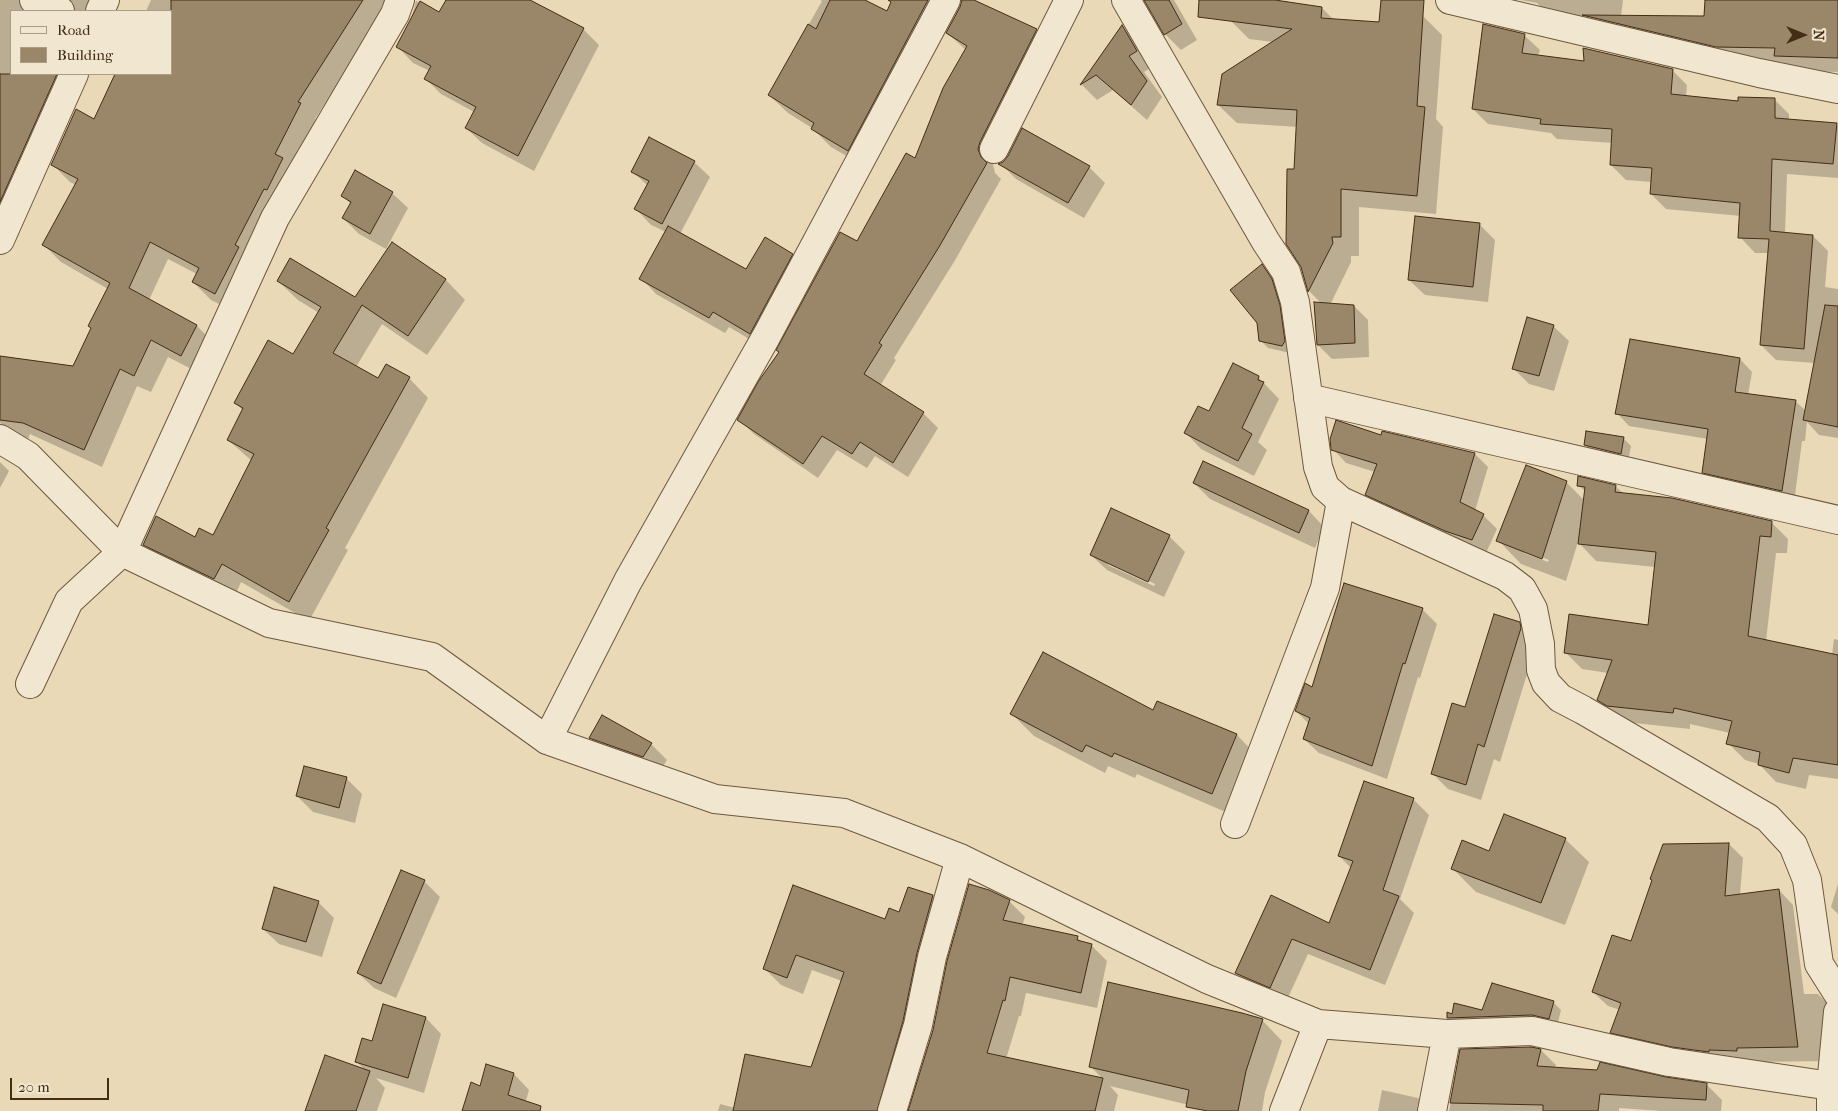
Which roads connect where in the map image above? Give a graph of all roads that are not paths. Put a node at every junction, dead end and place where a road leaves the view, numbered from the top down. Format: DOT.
graph roads {
  1 [pos="34,0"];
  2 [pos="400,0"];
  3 [pos="946,0"];
  4 [pos="1069,0"];
  5 [pos="1126,0"];
  6 [pos="1450,0"];
  7 [pos="58,10"];
  8 [pos="74,75"];
  9 [pos="1838,89"];
  10 [pos="994,149"];
  11 [pos="0,240"];
  12 [pos="1308,398"];
  13 [pos="0,439"];
  14 [pos="1341,501"];
  15 [pos="1838,520"];
  16 [pos="122,552"];
  17 [pos="30,684"];
  18 [pos="547,740"];
  19 [pos="1235,824"];
  20 [pos="960,858"];
  21 [pos="1828,966"];
  22 [pos="1838,994"];
  23 [pos="1838,1012"];
  24 [pos="1318,1024"];
  25 [pos="1447,1034"];
  26 [pos="1831,1098"];
  27 [pos="892,1111"];
  28 [pos="1284,1111"];
  29 [pos="1432,1111"];
  1 -- 7 [label="street"];
  2 -- 16 [label="street"];
  3 -- 18 [label="street"];
  4 -- 10 [label="street"];
  5 -- 12 [label="street"];
  6 -- 9 [label="street"];
  8 -- 11 [label="street"];
  12 -- 14 [label="street"];
  12 -- 15 [label="street"];
  13 -- 16 [label="street"];
  14 -- 19 [label="street"];
  14 -- 21 [label="street"];
  16 -- 17 [label="street"];
  16 -- 18 [label="street"];
  18 -- 20 [label="street"];
  20 -- 24 [label="street"];
  20 -- 27 [label="street"];
  21 -- 22 [label="street"];
  23 -- 26 [label="street"];
  24 -- 25 [label="street"];
  24 -- 28 [label="street"];
  25 -- 26 [label="street"];
  25 -- 29 [label="street"];
}
